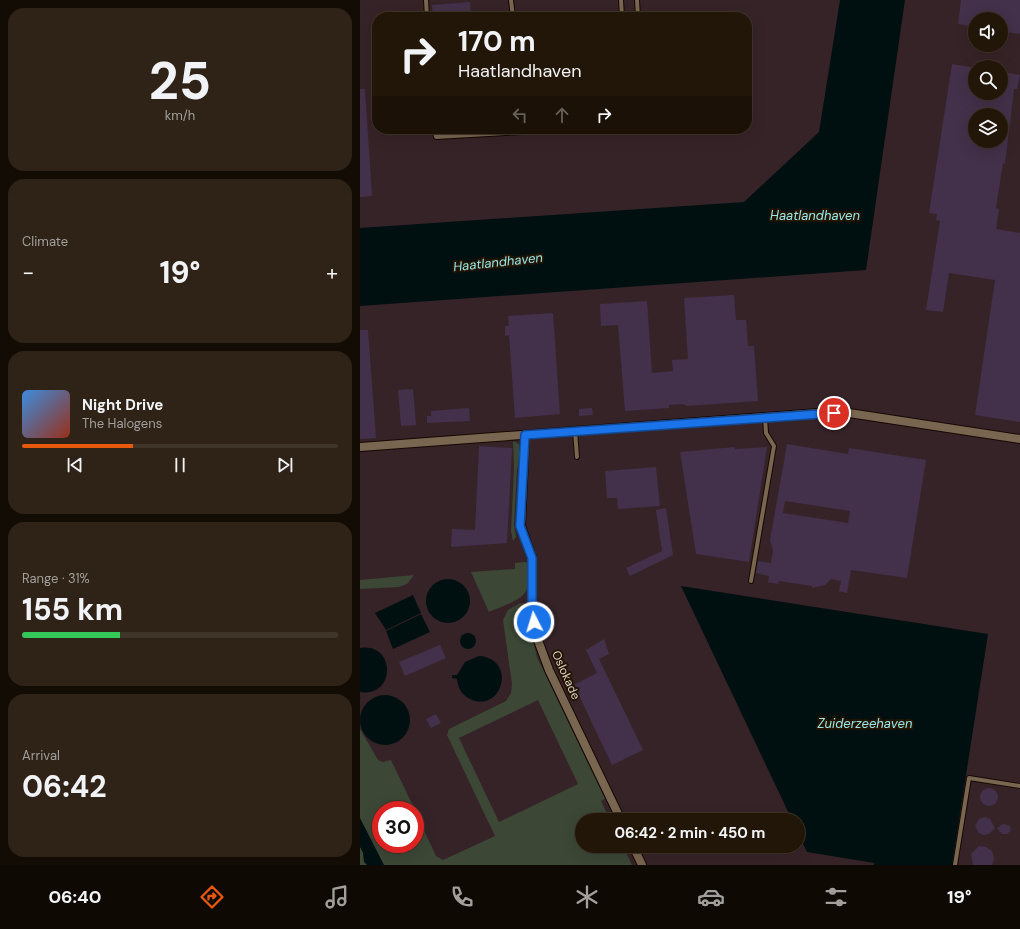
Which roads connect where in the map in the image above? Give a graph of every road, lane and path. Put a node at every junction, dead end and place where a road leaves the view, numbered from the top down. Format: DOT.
graph roads {
  1 [pos="426,0"];
  2 [pos="511,0"];
  3 [pos="621,0"];
  4 [pos="637,0"];
  5 [pos="427,12"];
  6 [pos="512,12"];
  7 [pos="622,12"];
  8 [pos="638,12"];
  9 [pos="436,134"];
  10 [pos="473,134"];
  11 [pos="766,417"];
  12 [pos="575,432"];
  13 [pos="525,435"];
  14 [pos="1020,439"];
  15 [pos="360,447"];
  16 [pos="577,458"];
  17 [pos="751,581"];
  18 [pos="1020,786"];
  19 [pos="618,813"];
  20 [pos="636,853"];
  21 [pos="642,865"];
  22 [pos="955,865"];
  1 -- 5 [label="lane"];
  2 -- 6 [label="lane"];
  3 -- 7 [label="lane"];
  4 -- 8 [label="lane"];
  9 -- 10 [label="lane"];
  11 -- 12 [label="street"];
  11 -- 14 [label="street"];
  11 -- 17 [label="lane"];
  12 -- 13 [label="street"];
  12 -- 16 [label="lane"];
  13 -- 15 [label="street"];
  13 -- 19 [label="street, Oslokade"];
  18 -- 22 [label="lane"];
  20 -- 21 [label="street"];
}
